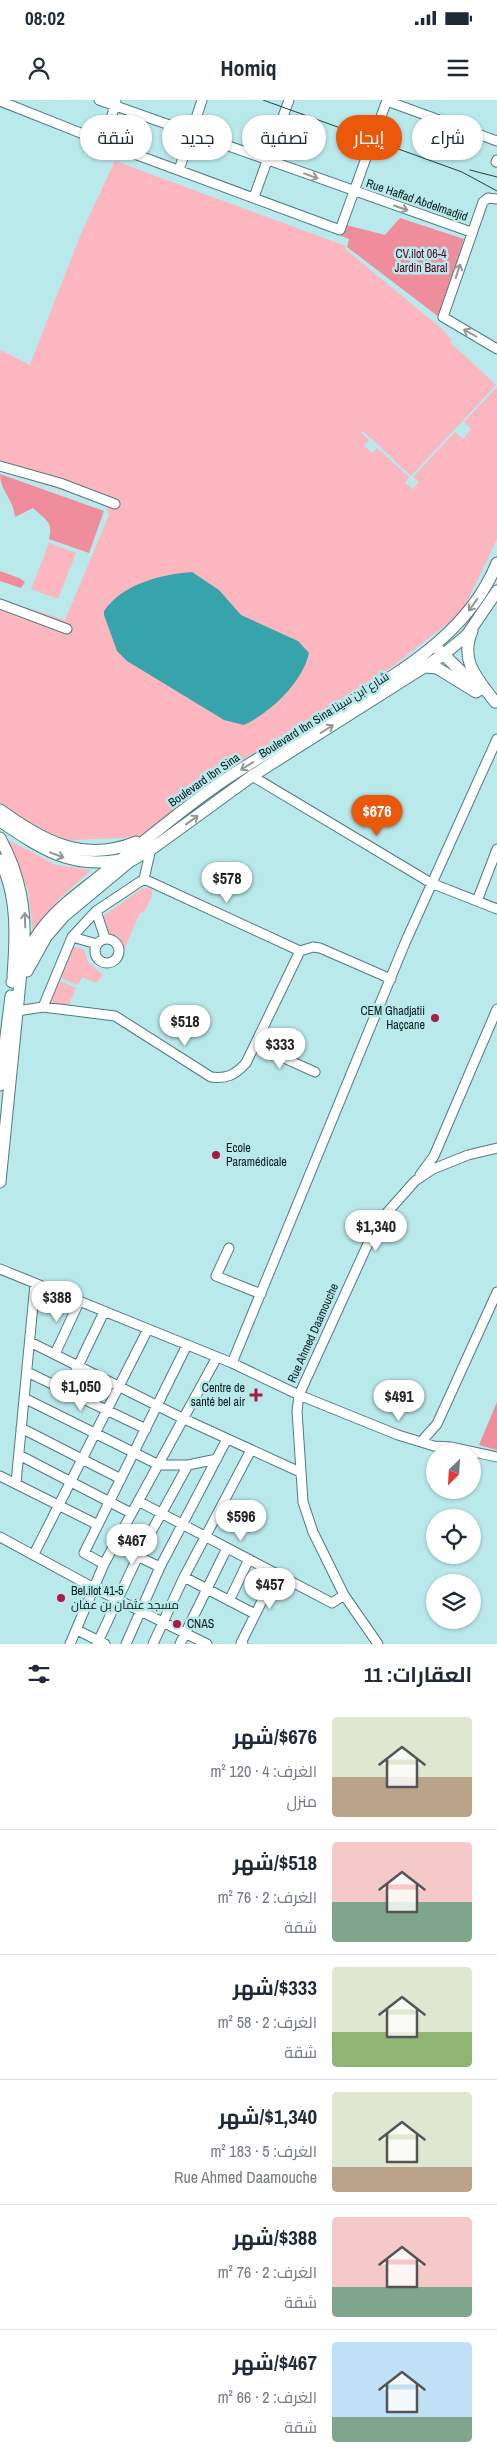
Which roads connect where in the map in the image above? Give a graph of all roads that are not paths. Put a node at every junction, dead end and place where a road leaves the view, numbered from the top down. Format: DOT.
graph roads {
  1 [pos="100,100"];
  2 [pos="202,100"];
  3 [pos="289,100"];
  4 [pos="387,100"];
  5 [pos="0,101"];
  6 [pos="116,103"];
  7 [pos="23,104"];
  8 [pos="112,115"];
  9 [pos="196,115"];
  10 [pos="284,115"];
  11 [pos="162,121"];
  12 [pos="80,131"];
  13 [pos="497,141"];
  14 [pos="152,160"];
  15 [pos="181,160"];
  16 [pos="267,160"];
  17 [pos="178,170"];
  18 [pos="355,192"];
  19 [pos="254,197"];
  20 [pos="497,199"];
  21 [pos="471,232"];
  22 [pos="497,348"];
  23 [pos="0,466"];
  24 [pos="115,504"];
  25 [pos="497,563"];
  26 [pos="497,591"];
  27 [pos="0,604"];
  28 [pos="474,626"];
  29 [pos="67,628"];
  30 [pos="435,645"];
  31 [pos="443,655"];
  32 [pos="426,667"];
  33 [pos="496,703"];
  34 [pos="497,739"];
  35 [pos="252,776"];
  36 [pos="0,810"];
  37 [pos="0,821"];
  38 [pos="151,835"];
  39 [pos="0,838"];
  40 [pos="153,848"];
  41 [pos="497,849"];
  42 [pos="0,860"];
  43 [pos="119,860"];
  44 [pos="144,879"];
  45 [pos="431,883"];
  46 [pos="477,901"];
  47 [pos="497,909"];
  48 [pos="96,911"];
  49 [pos="72,936"];
  50 [pos="105,938"];
  51 [pos="97,944"];
  52 [pos="300,951"];
  53 [pos="22,964"];
  54 [pos="391,979"];
  55 [pos="16,984"];
  56 [pos="43,1007"];
  57 [pos="497,1009"];
  58 [pos="17,1011"];
  59 [pos="255,1045"];
  60 [pos="315,1072"];
  61 [pos="0,1085"];
  62 [pos="497,1148"];
  63 [pos="415,1181"];
  64 [pos="0,1182"];
  65 [pos="228,1248"];
  66 [pos="1,1271"];
  67 [pos="35,1284"];
  68 [pos="497,1292"];
  69 [pos="261,1294"];
  70 [pos="79,1302"];
  71 [pos="104,1312"];
  72 [pos="148,1329"];
  73 [pos="30,1342"];
  74 [pos="187,1345"];
  75 [pos="55,1354"];
  76 [pos="217,1357"];
  77 [pos="232,1363"];
  78 [pos="79,1366"];
  79 [pos="27,1372"];
  80 [pos="120,1385"];
  81 [pos="66,1391"];
  82 [pos="299,1395"];
  83 [pos="24,1398"];
  84 [pos="158,1405"];
  85 [pos="107,1411"];
  86 [pos="182,1418"];
  87 [pos="21,1428"];
  88 [pos="146,1429"];
  89 [pos="94,1434"];
  90 [pos="227,1439"];
  91 [pos="421,1442"];
  92 [pos="251,1450"];
  93 [pos="134,1454"];
  94 [pos="19,1455"];
  95 [pos="497,1457"];
  96 [pos="82,1459"];
  97 [pos="217,1459"];
  98 [pos="188,1464"];
  99 [pos="159,1465"];
  100 [pos="300,1472"];
  101 [pos="0,1476"];
  102 [pos="121,1479"];
  103 [pos="71,1480"];
  104 [pos="16,1483"];
  105 [pos="138,1501"];
  106 [pos="110,1502"];
  107 [pos="59,1505"];
  108 [pos="131,1513"];
  109 [pos="162,1514"];
  110 [pos="182,1524"];
  111 [pos="98,1525"];
  112 [pos="206,1536"];
  113 [pos="0,1537"];
  114 [pos="114,1545"];
  115 [pos="227,1548"];
  116 [pos="34,1554"];
  117 [pos="138,1556"];
  118 [pos="249,1559"];
  119 [pos="104,1564"];
  120 [pos="160,1567"];
  121 [pos="276,1573"];
  122 [pos="184,1578"];
  123 [pos="94,1588"];
  124 [pos="206,1589"];
  125 [pos="344,1595"];
  126 [pos="118,1600"];
  127 [pos="229,1601"];
  128 [pos="142,1610"];
  129 [pos="255,1614"];
  130 [pos="164,1621"];
  131 [pos="77,1630"];
  132 [pos="186,1632"];
  133 [pos="100,1643"];
  134 [pos="205,1643"];
  135 [pos="70,1644"];
  136 [pos="126,1644"];
  137 [pos="153,1644"];
  138 [pos="180,1644"];
  139 [pos="243,1644"];
  140 [pos="378,1644"];
  1 -- 6 [label="street, Rue Haffad Abdelmadjid"];
  2 -- 9 [label="street"];
  3 -- 10 [label="street"];
  4 -- 13 [label="street"];
  4 -- 18 [label="street"];
  5 -- 7 [label="street"];
  6 -- 8 [label="street"];
  6 -- 11 [label="street, Rue Haffad Abdelmadjid"];
  7 -- 12 [label="street"];
  14 -- 17 [label="street"];
  15 -- 17 [label="street"];
  16 -- 18 [label="street, Rue Haffad Abdelmadjid, one-way"];
  16 -- 19 [label="street"];
  17 -- 19 [label="street"];
  18 -- 19 [label="street"];
  18 -- 21 [label="street, Rue Haffad Abdelmadjid, one-way"];
  20 -- 21 [label="street"];
  22 -- 21 [label="street, one-way"];
  23 -- 24 [label="street"];
  25 -- 30 [label="main road, Boulevard Ibn Sina, one-way"];
  26 -- 28 [label="main road, Boulevard Ibn Sina:شارع ابن سينا"];
  27 -- 29 [label="street"];
  28 -- 31 [label="main road, Boulevard Ibn Sina:شارع ابن سينا"];
  28 -- 33 [label="main road"];
  30 -- 31 [label="main road"];
  30 -- 38 [label="main road, Boulevard Ibn Sina, one-way"];
  31 -- 32 [label="main road, Boulevard Ibn Sina:شارع ابن سينا"];
  31 -- 33 [label="main road"];
  32 -- 33 [label="main road"];
  35 -- 32 [label="main road, Boulevard Ibn Sina:شارع ابن سينا, one-way"];
  34 -- 45 [label="street"];
  40 -- 35 [label="main road, Boulevard Ibn Sina:شارع ابن سينا, one-way"];
  35 -- 45 [label="street"];
  36 -- 38 [label="main road"];
  37 -- 43 [label="main road, Boulevard Ibn Sina, one-way"];
  38 -- 40 [label="street"];
  38 -- 43 [label="main road, Boulevard Ibn Sina"];
  53 -- 39 [label="main road, one-way"];
  40 -- 43 [label="main road, Boulevard Ibn Sina"];
  40 -- 44 [label="street"];
  40 -- 55 [label="main road"];
  41 -- 46 [label="street"];
  42 -- 55 [label="main road"];
  43 -- 53 [label="main road, Boulevard Ibn Sina"];
  44 -- 48 [label="street"];
  44 -- 52 [label="street"];
  45 -- 46 [label="street"];
  45 -- 54 [label="street"];
  46 -- 47 [label="street"];
  48 -- 49 [label="street"];
  48 -- 50 [label="street"];
  49 -- 51 [label="street"];
  49 -- 56 [label="street"];
  50 -- 51 [label="street"];
  50 -- 51 [label="street"];
  52 -- 54 [label="street"];
  52 -- 59 [label="street"];
  53 -- 55 [label="main road, Boulevard Ibn Sina"];
  54 -- 69 [label="street"];
  55 -- 58 [label="main road"];
  55 -- 61 [label="main road"];
  56 -- 58 [label="street"];
  56 -- 59 [label="street"];
  57 -- 63 [label="street"];
  58 -- 64 [label="main road"];
  59 -- 60 [label="street"];
  62 -- 63 [label="street, Rue Ahmed Daamouche"];
  63 -- 82 [label="street, Rue Ahmed Daamouche"];
  65 -- 69 [label="street"];
  66 -- 67 [label="street"];
  67 -- 70 [label="street"];
  67 -- 73 [label="street"];
  68 -- 91 [label="street"];
  69 -- 77 [label="street"];
  70 -- 71 [label="street"];
  70 -- 75 [label="street"];
  71 -- 72 [label="street"];
  71 -- 78 [label="street"];
  72 -- 74 [label="street"];
  72 -- 80 [label="street"];
  73 -- 75 [label="street"];
  73 -- 79 [label="street"];
  74 -- 76 [label="street"];
  74 -- 84 [label="street"];
  75 -- 78 [label="street"];
  76 -- 77 [label="street"];
  76 -- 86 [label="street"];
  77 -- 82 [label="street"];
  78 -- 80 [label="street"];
  78 -- 81 [label="street"];
  79 -- 81 [label="street"];
  79 -- 83 [label="street"];
  80 -- 84 [label="street"];
  80 -- 85 [label="street"];
  81 -- 85 [label="street"];
  82 -- 91 [label="street"];
  82 -- 100 [label="street"];
  83 -- 87 [label="street"];
  83 -- 89 [label="street"];
  84 -- 86 [label="street"];
  84 -- 88 [label="street"];
  85 -- 88 [label="street"];
  85 -- 89 [label="street"];
  86 -- 90 [label="street"];
  86 -- 99 [label="street"];
  87 -- 94 [label="street"];
  87 -- 96 [label="street"];
  88 -- 93 [label="street"];
  89 -- 93 [label="street"];
  89 -- 96 [label="street"];
  90 -- 92 [label="street"];
  90 -- 97 [label="street"];
  91 -- 95 [label="street"];
  92 -- 100 [label="street"];
  92 -- 112 [label="street"];
  93 -- 99 [label="street"];
  93 -- 102 [label="street"];
  94 -- 103 [label="street"];
  94 -- 104 [label="street"];
  96 -- 102 [label="street"];
  96 -- 103 [label="street"];
  97 -- 98 [label="street"];
  97 -- 110 [label="street"];
  98 -- 99 [label="street"];
  98 -- 109 [label="street"];
  99 -- 105 [label="street"];
  100 -- 125 [label="street"];
  101 -- 104 [label="street"];
  102 -- 106 [label="street"];
  103 -- 106 [label="street"];
  103 -- 107 [label="street"];
  104 -- 107 [label="street"];
  105 -- 108 [label="street"];
  105 -- 109 [label="street"];
  106 -- 108 [label="street"];
  106 -- 111 [label="street"];
  107 -- 111 [label="street"];
  107 -- 116 [label="street"];
  108 -- 114 [label="street"];
  109 -- 110 [label="street"];
  109 -- 117 [label="street"];
  110 -- 112 [label="street"];
  110 -- 120 [label="street"];
  111 -- 119 [label="street"];
  112 -- 115 [label="street"];
  112 -- 122 [label="street"];
  113 -- 116 [label="street"];
  114 -- 117 [label="street"];
  114 -- 119 [label="street"];
  115 -- 118 [label="street"];
  115 -- 124 [label="street"];
  116 -- 123 [label="street"];
  117 -- 120 [label="street"];
  117 -- 126 [label="street"];
  118 -- 121 [label="street"];
  118 -- 127 [label="street"];
  119 -- 123 [label="street"];
  120 -- 128 [label="street"];
  121 -- 125 [label="street"];
  121 -- 129 [label="street"];
  122 -- 124 [label="street"];
  122 -- 130 [label="street"];
  123 -- 126 [label="street"];
  123 -- 131 [label="street"];
  124 -- 127 [label="street"];
  124 -- 132 [label="street"];
  125 -- 140 [label="street"];
  126 -- 128 [label="street"];
  126 -- 133 [label="street"];
  127 -- 129 [label="street"];
  128 -- 130 [label="street"];
  128 -- 136 [label="street"];
  129 -- 139 [label="street"];
  130 -- 132 [label="street"];
  130 -- 137 [label="street"];
  131 -- 133 [label="street"];
  131 -- 135 [label="street"];
  132 -- 134 [label="street"];
  132 -- 138 [label="street"];
}
